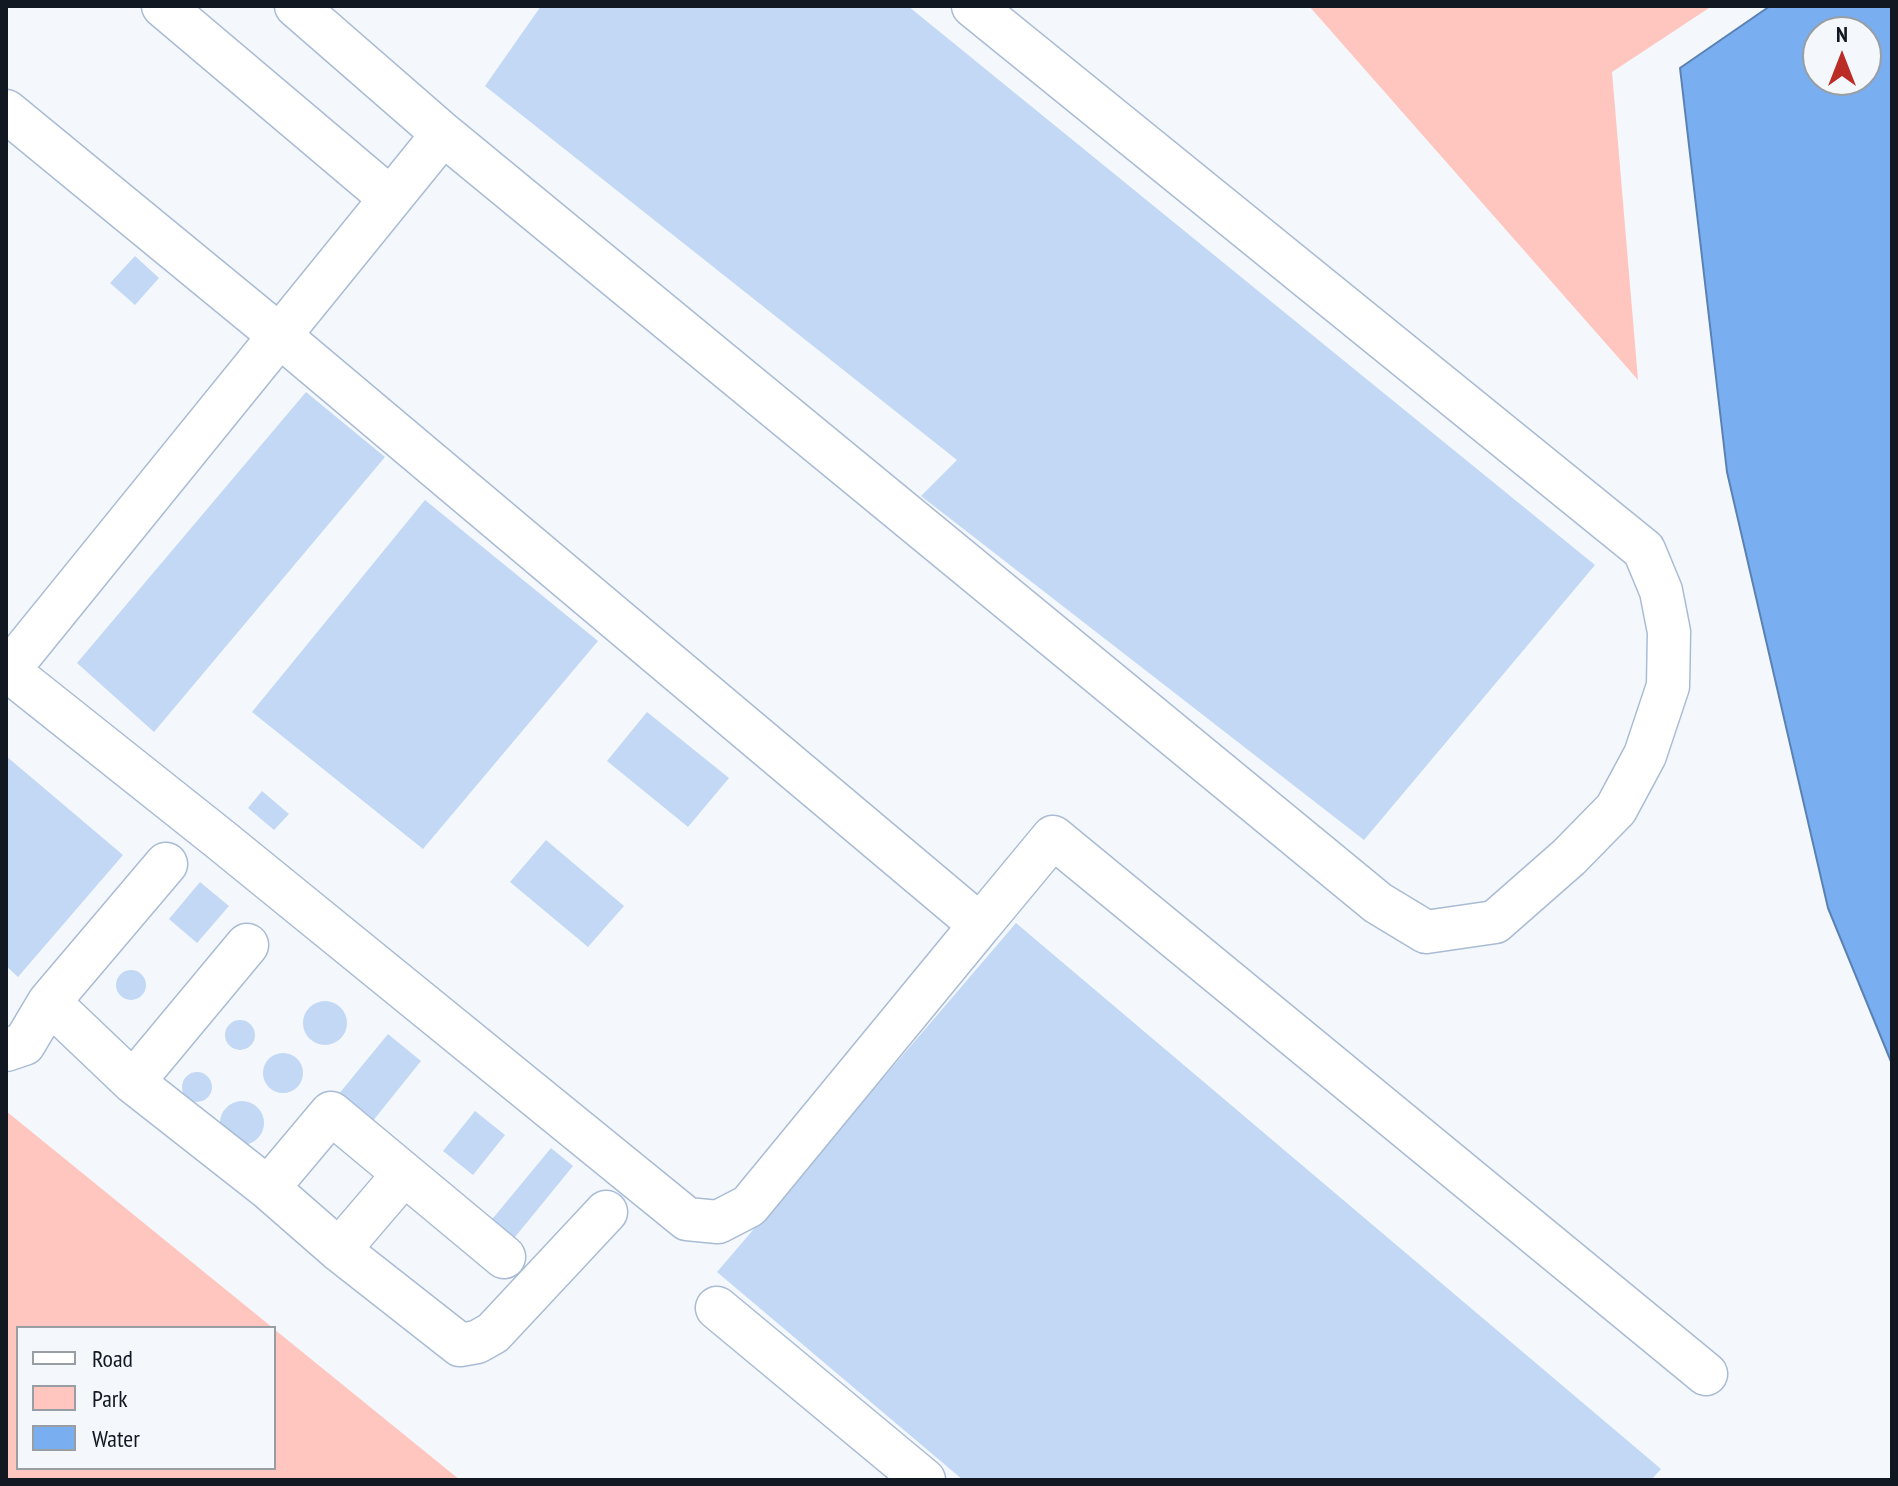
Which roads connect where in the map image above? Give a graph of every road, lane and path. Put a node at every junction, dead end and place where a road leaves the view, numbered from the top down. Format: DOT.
graph roads {
  1 [pos="163,6"];
  2 [pos="296,6"];
  3 [pos="973,6"];
  4 [pos="6,111"];
  5 [pos="443,134"];
  6 [pos="390,198"];
  7 [pos="280,336"];
  8 [pos="7,671"];
  9 [pos="166,864"];
  10 [pos="980,925"];
  11 [pos="247,945"];
  12 [pos="49,1002"];
  13 [pos="6,1050"];
  14 [pos="133,1082"];
  15 [pos="404,1174"];
  16 [pos="268,1188"];
  17 [pos="606,1212"];
  18 [pos="339,1250"];
  19 [pos="504,1257"];
  20 [pos="717,1308"];
  21 [pos="1706,1374"];
  22 [pos="924,1480"];
  1 -- 6 [label="lane"];
  2 -- 5 [label="lane"];
  3 -- 5 [label="lane"];
  4 -- 7 [label="lane"];
  5 -- 6 [label="lane"];
  6 -- 7 [label="lane"];
  7 -- 8 [label="lane"];
  7 -- 10 [label="lane"];
  8 -- 10 [label="lane"];
  9 -- 12 [label="lane"];
  10 -- 21 [label="lane"];
  11 -- 14 [label="lane"];
  12 -- 13 [label="lane"];
  12 -- 14 [label="lane"];
  14 -- 16 [label="lane"];
  15 -- 16 [label="lane"];
  15 -- 18 [label="lane"];
  15 -- 19 [label="lane"];
  16 -- 18 [label="lane"];
  17 -- 18 [label="lane"];
  20 -- 22 [label="lane"];
}
